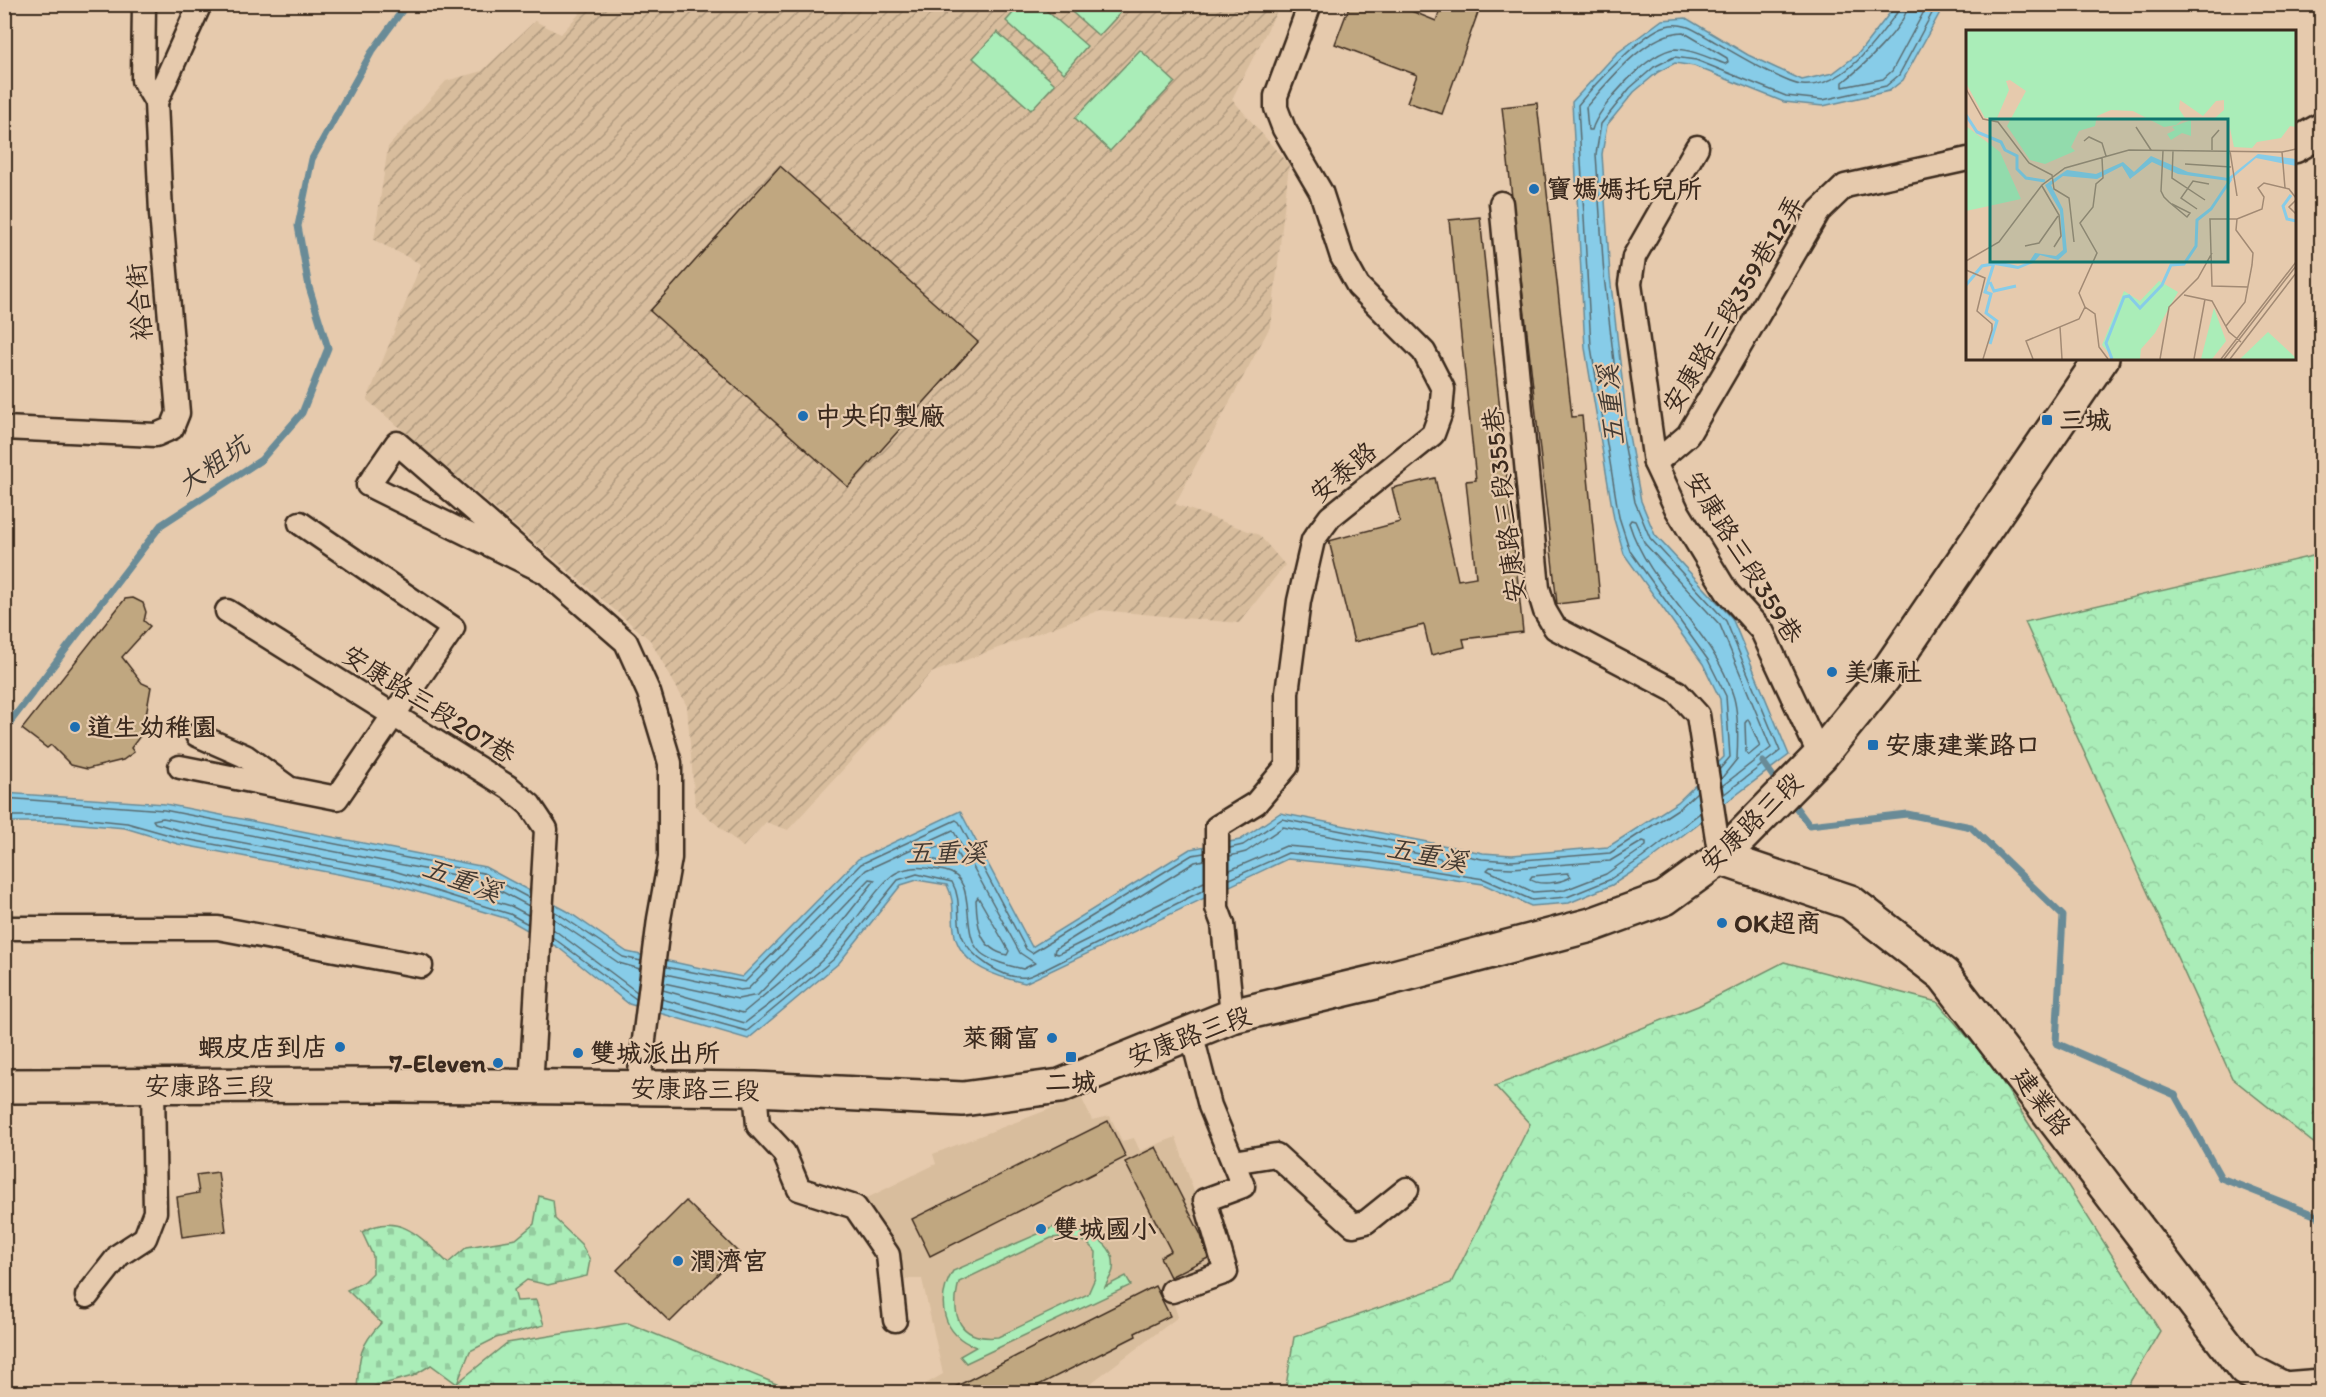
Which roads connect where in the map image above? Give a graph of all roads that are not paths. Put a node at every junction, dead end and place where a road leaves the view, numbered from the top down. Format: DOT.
graph roads {
  1 [pos="144,4"];
  2 [pos="200,4"];
  3 [pos="1310,4"];
  4 [pos="156,102"];
  5 [pos="2322,130"];
  6 [pos="2296,145"];
  7 [pos="1697,147"];
  8 [pos="1966,159"];
  9 [pos="1501,203"];
  10 [pos="2101,360"];
  11 [pos="4,428"];
  12 [pos="1655,463"];
  13 [pos="300,523"];
  14 [pos="547,573"];
  15 [pos="227,611"];
  16 [pos="395,717"];
  17 [pos="197,735"];
  18 [pos="1820,756"];
  19 [pos="180,767"];
  20 [pos="292,790"];
  21 [pos="1720,858"];
  22 [pos="4,928"];
  23 [pos="421,966"];
  24 [pos="1232,1016"];
  25 [pos="1191,1032"];
  26 [pos="640,1074"];
  27 [pos="4,1086"];
  28 [pos="153,1086"];
  29 [pos="531,1087"];
  30 [pos="755,1089"];
  31 [pos="1233,1162"];
  32 [pos="1407,1189"];
  33 [pos="1172,1291"];
  34 [pos="87,1296"];
  35 [pos="895,1320"];
  36 [pos="2322,1386"];
  1 -- 4 [label="street, 裕合街"];
  2 -- 4 [label="street"];
  3 -- 24 [label="street, 安泰路"];
  4 -- 11 [label="street, 裕合街"];
  5 -- 6 [label="main road"];
  7 -- 12 [label="street, 安康路三段359巷"];
  8 -- 12 [label="street, 安康路三段359巷12弄"];
  9 -- 21 [label="street, 安康路三段355巷"];
  10 -- 18 [label="main road, 安康路三段"];
  12 -- 18 [label="street, 安康路三段359巷"];
  13 -- 16 [label="street"];
  14 -- 14 [label="street"];
  14 -- 26 [label="street"];
  15 -- 16 [label="street, 安康路三段207巷"];
  16 -- 20 [label="street"];
  16 -- 29 [label="street, 安康路三段207巷"];
  17 -- 20 [label="street"];
  18 -- 21 [label="main road, 安康路三段"];
  19 -- 20 [label="street"];
  21 -- 24 [label="main road, 安康路三段"];
  21 -- 36 [label="main road, 建業路"];
  22 -- 23 [label="street"];
  24 -- 25 [label="main road, 安康路三段"];
  25 -- 30 [label="main road, 安康路三段"];
  25 -- 31 [label="street"];
  26 -- 29 [label="main road, 安康路三段"];
  26 -- 30 [label="main road, 安康路三段"];
  27 -- 28 [label="main road, 安康路三段"];
  28 -- 29 [label="main road, 安康路三段"];
  28 -- 34 [label="street"];
  30 -- 35 [label="street"];
  31 -- 32 [label="street"];
  31 -- 33 [label="street"];
}
